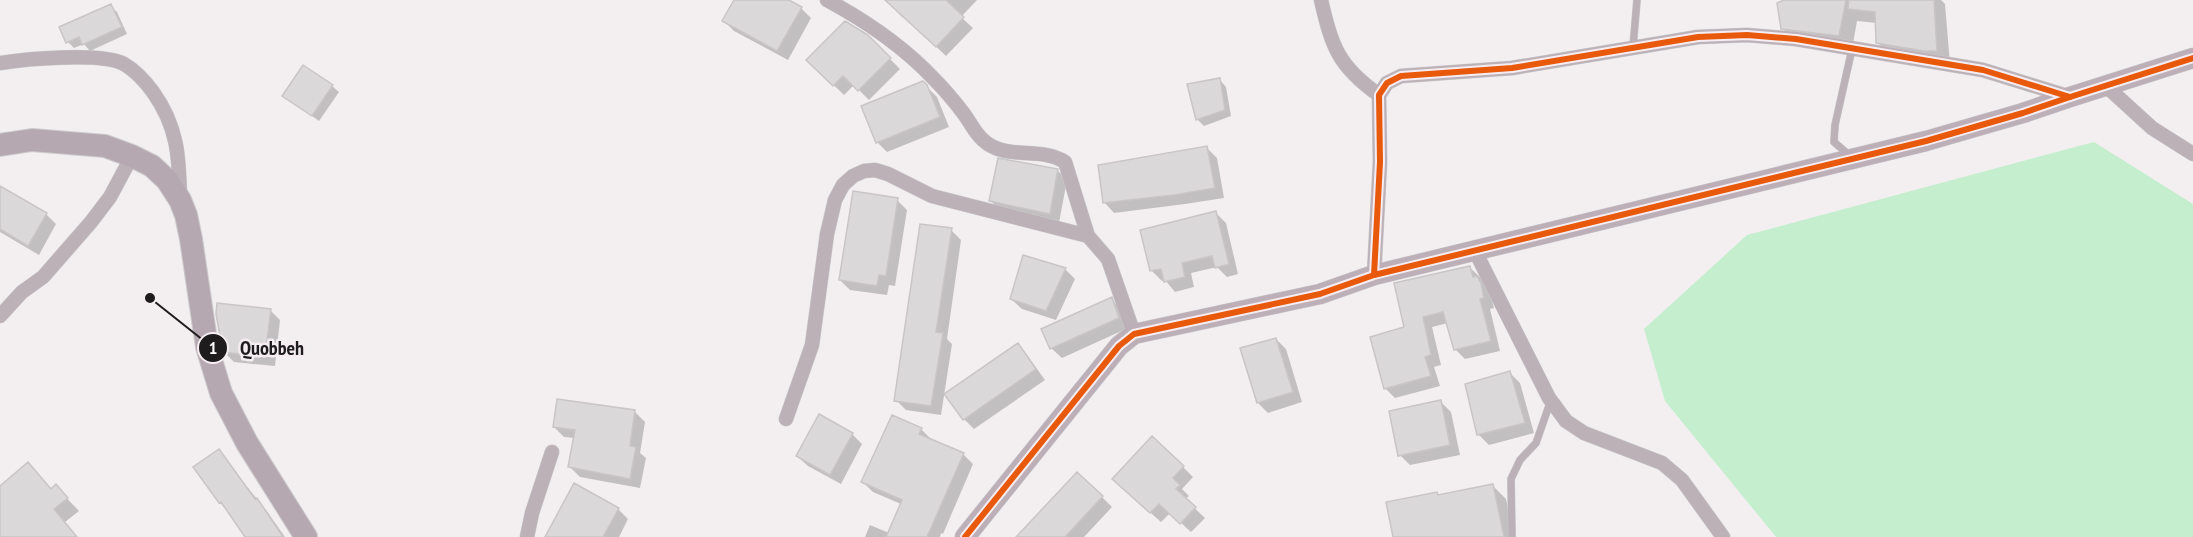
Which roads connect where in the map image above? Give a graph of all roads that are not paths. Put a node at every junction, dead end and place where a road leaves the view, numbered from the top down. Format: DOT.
graph roads {
  1 [pos="827,0"];
  2 [pos="1321,0"];
  3 [pos="1637,0"];
  4 [pos="1633,47"];
  5 [pos="1852,48"];
  6 [pos="2193,58"];
  7 [pos="0,63"];
  8 [pos="2106,86"];
  9 [pos="1379,95"];
  10 [pos="2070,96"];
  11 [pos="0,145"];
  12 [pos="2193,154"];
  13 [pos="132,156"];
  14 [pos="1853,159"];
  15 [pos="180,200"];
  16 [pos="1088,236"];
  17 [pos="1474,251"];
  18 [pos="1374,275"];
  19 [pos="0,316"];
  20 [pos="1134,334"];
  21 [pos="1551,400"];
  22 [pos="786,419"];
  23 [pos="552,452"];
  24 [pos="306,537"];
  25 [pos="527,537"];
  26 [pos="965,537"];
  27 [pos="1512,537"];
  28 [pos="1723,537"];
  1 -- 16 [label="street"];
  2 -- 9 [label="street"];
  3 -- 4 [label="lane"];
  4 -- 5 [label="street"];
  4 -- 9 [label="street"];
  5 -- 10 [label="street"];
  5 -- 14 [label="lane"];
  6 -- 8 [label="street"];
  7 -- 15 [label="street"];
  8 -- 10 [label="street"];
  8 -- 12 [label="street"];
  9 -- 18 [label="street"];
  10 -- 14 [label="street"];
  11 -- 13 [label="main road"];
  13 -- 15 [label="main road"];
  13 -- 19 [label="street"];
  14 -- 17 [label="street"];
  15 -- 24 [label="main road"];
  16 -- 20 [label="street"];
  16 -- 22 [label="street"];
  17 -- 18 [label="street"];
  17 -- 21 [label="street"];
  18 -- 20 [label="street"];
  20 -- 26 [label="street"];
  21 -- 27 [label="lane"];
  21 -- 28 [label="street"];
  23 -- 25 [label="street"];
}
